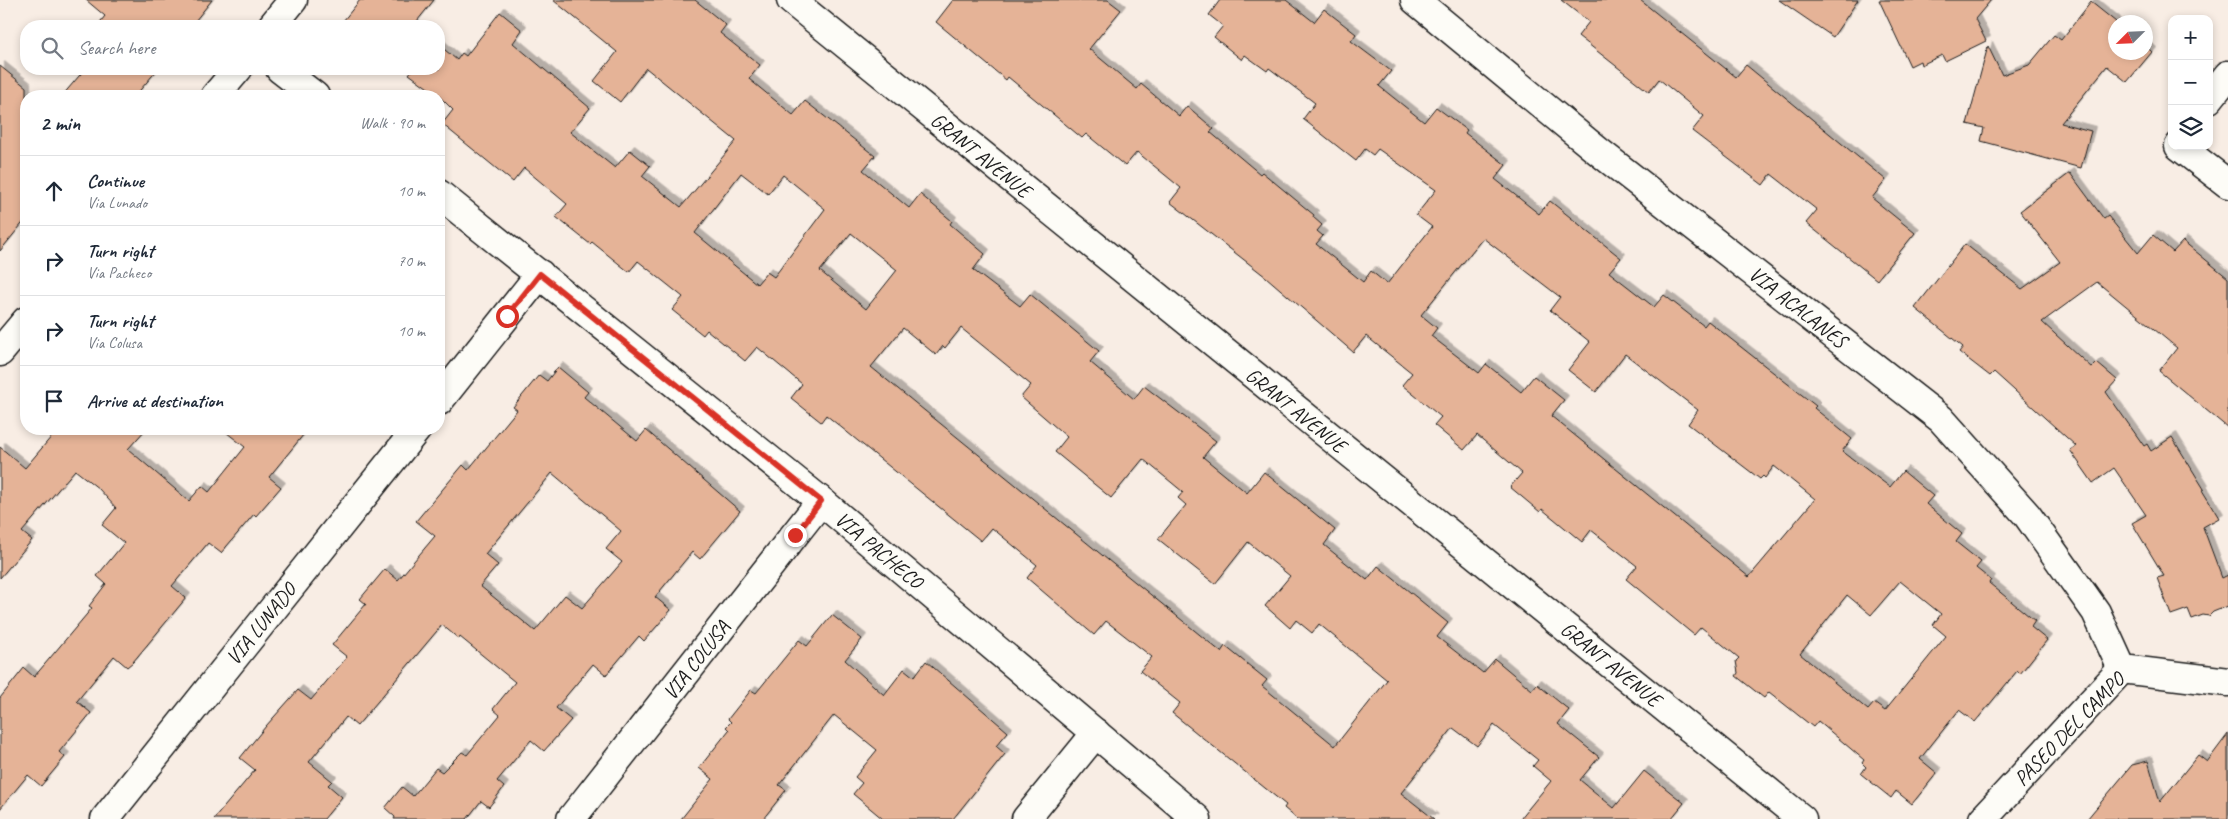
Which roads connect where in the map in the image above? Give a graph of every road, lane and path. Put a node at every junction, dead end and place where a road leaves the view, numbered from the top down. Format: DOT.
graph roads {
  1 [pos="294,0"];
  2 [pos="791,0"];
  3 [pos="1415,0"];
  4 [pos="277,20"];
  5 [pos="233,75"];
  6 [pos="288,75"];
  7 [pos="2228,76"];
  8 [pos="220,90"];
  9 [pos="307,90"];
  10 [pos="2213,94"];
  11 [pos="2184,150"];
  12 [pos="2228,184"];
  13 [pos="445,199"];
  14 [pos="540,274"];
  15 [pos="20,328"];
  16 [pos="0,352"];
  17 [pos="445,393"];
  18 [pos="412,435"];
  19 [pos="821,501"];
  20 [pos="2122,669"];
  21 [pos="2228,682"];
  22 [pos="1096,733"];
  23 [pos="105,819"];
  24 [pos="571,819"];
  25 [pos="1026,819"];
  26 [pos="1197,819"];
  27 [pos="1802,819"];
  28 [pos="1983,819"];
  1 -- 4 [label="street"];
  2 -- 27 [label="street, GRANT AVENUE"];
  3 -- 20 [label="street, VIA ACALANES"];
  5 -- 8 [label="street"];
  6 -- 9 [label="street"];
  7 -- 10 [label="street"];
  11 -- 12 [label="street"];
  13 -- 14 [label="street, VIA PACHECO"];
  14 -- 17 [label="street"];
  14 -- 19 [label="street, VIA PACHECO"];
  15 -- 16 [label="street"];
  18 -- 23 [label="street, VIA LUNADO"];
  19 -- 22 [label="street, VIA PACHECO"];
  19 -- 24 [label="street, VIA COLUSA"];
  20 -- 21 [label="street, PASEO DEL CAMPO"];
  20 -- 28 [label="street, PASEO DEL CAMPO"];
  22 -- 25 [label="street"];
  22 -- 26 [label="street, VIA PACHECO"];
}
